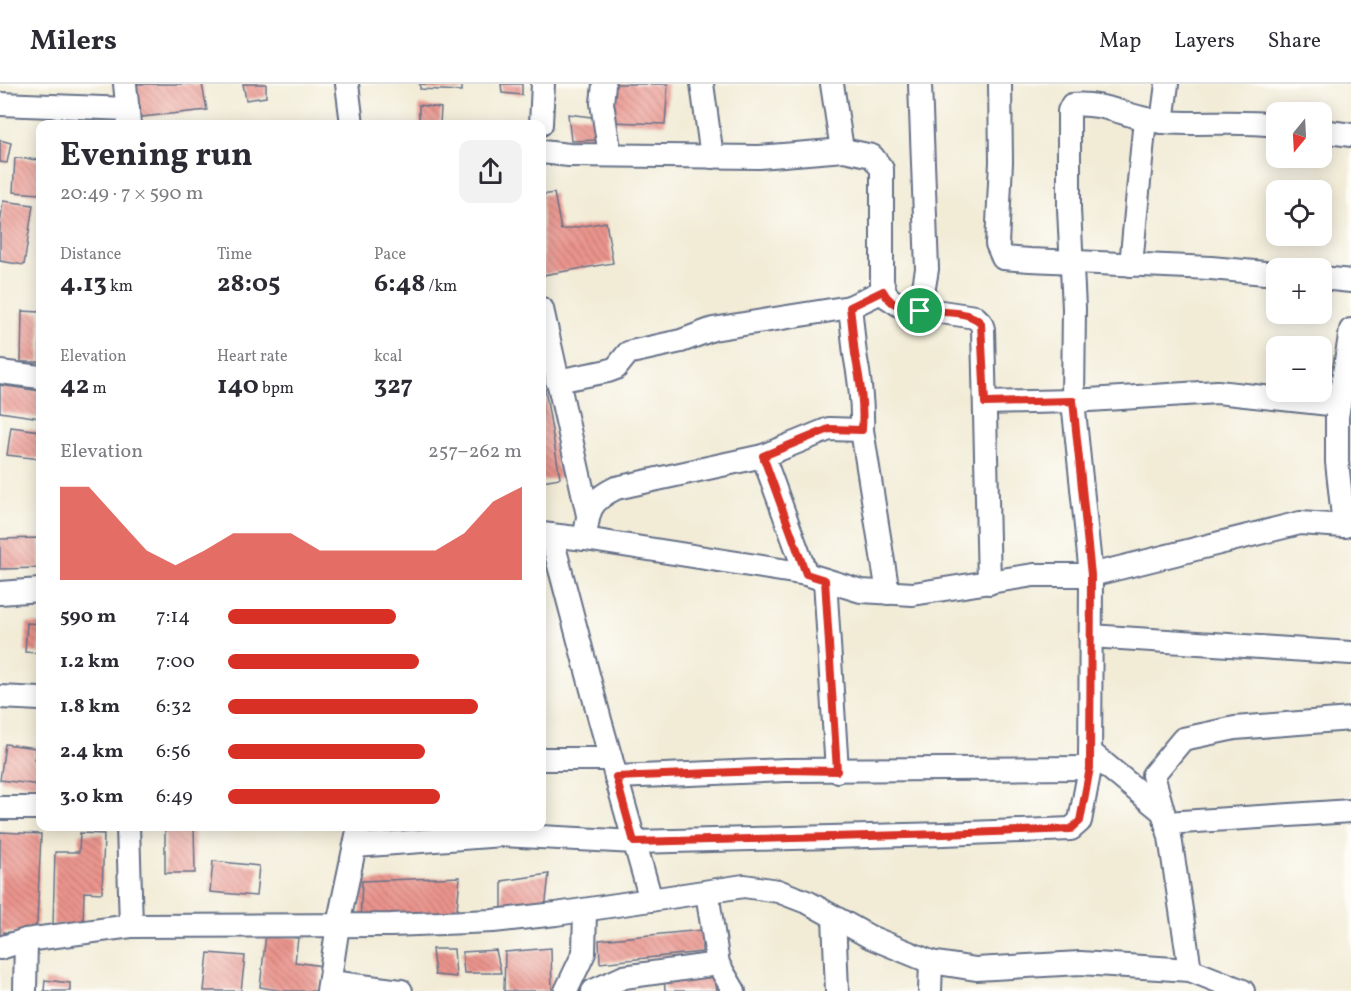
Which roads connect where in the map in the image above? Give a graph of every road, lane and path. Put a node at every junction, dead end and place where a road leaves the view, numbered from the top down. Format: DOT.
graph roads {
  1 [pos="125,84"];
  2 [pos="347,84"];
  3 [pos="543,84"];
  4 [pos="604,84"];
  5 [pos="702,84"];
  6 [pos="832,84"];
  7 [pos="920,84"];
  8 [pos="999,84"];
  9 [pos="1167,84"];
  10 [pos="0,104"];
  11 [pos="128,117"];
  12 [pos="352,120"];
  13 [pos="541,120"];
  14 [pos="1153,121"];
  15 [pos="1266,125"];
  16 [pos="1332,132"];
  17 [pos="1351,135"];
  18 [pos="844,150"];
  19 [pos="546,152"];
  20 [pos="610,155"];
  21 [pos="712,158"];
  22 [pos="1072,261"];
  23 [pos="1131,265"];
  24 [pos="1266,273"];
  25 [pos="1332,279"];
  26 [pos="1351,281"];
  27 [pos="883,291"];
  28 [pos="850,307"];
  29 [pos="920,311"];
  30 [pos="546,328"];
  31 [pos="1351,330"];
  32 [pos="0,372"];
  33 [pos="36,376"];
  34 [pos="557,381"];
  35 [pos="1073,401"];
  36 [pos="985,403"];
  37 [pos="1339,405"];
  38 [pos="862,430"];
  39 [pos="763,456"];
  40 [pos="588,515"];
  41 [pos="1348,525"];
  42 [pos="546,534"];
  43 [pos="585,539"];
  44 [pos="1091,575"];
  45 [pos="816,577"];
  46 [pos="989,583"];
  47 [pos="36,590"];
  48 [pos="0,593"];
  49 [pos="888,593"];
  50 [pos="1090,636"];
  51 [pos="1351,653"];
  52 [pos="0,697"];
  53 [pos="36,699"];
  54 [pos="1351,719"];
  55 [pos="546,760"];
  56 [pos="1090,760"];
  57 [pos="614,768"];
  58 [pos="837,771"];
  59 [pos="0,808"];
  60 [pos="36,808"];
  61 [pos="1351,811"];
  62 [pos="1165,817"];
  63 [pos="128,831"];
  64 [pos="357,836"];
  65 [pos="634,842"];
  66 [pos="707,892"];
  67 [pos="651,900"];
  68 [pos="585,910"];
  69 [pos="834,916"];
  70 [pos="338,925"];
  71 [pos="131,926"];
  72 [pos="26,940"];
  73 [pos="0,948"];
  74 [pos="931,962"];
  75 [pos="717,964"];
  76 [pos="1190,970"];
  77 [pos="329,987"];
  78 [pos="25,991"];
  79 [pos="401,991"];
  80 [pos="566,991"];
  81 [pos="592,991"];
  82 [pos="734,991"];
  83 [pos="837,991"];
  84 [pos="930,991"];
  85 [pos="1244,991"];
  1 -- 11 [label="street"];
  2 -- 12 [label="street"];
  3 -- 13 [label="street"];
  4 -- 20 [label="street"];
  5 -- 21 [label="street"];
  6 -- 18 [label="street"];
  7 -- 29 [label="street"];
  8 -- 22 [label="street"];
  9 -- 14 [label="street"];
  10 -- 11 [label="street"];
  14 -- 15 [label="street"];
  14 -- 22 [label="street"];
  14 -- 23 [label="street"];
  16 -- 17 [label="street"];
  18 -- 21 [label="street"];
  18 -- 27 [label="street"];
  19 -- 20 [label="street"];
  20 -- 21 [label="street"];
  22 -- 23 [label="street"];
  22 -- 35 [label="street"];
  23 -- 24 [label="street"];
  25 -- 26 [label="street"];
  27 -- 28 [label="street"];
  27 -- 29 [label="street"];
  28 -- 34 [label="street"];
  28 -- 38 [label="street"];
  29 -- 36 [label="street"];
  30 -- 34 [label="street"];
  31 -- 37 [label="street"];
  32 -- 33 [label="street"];
  34 -- 40 [label="street"];
  35 -- 36 [label="street"];
  35 -- 37 [label="street"];
  35 -- 44 [label="street"];
  36 -- 46 [label="street"];
  37 -- 41 [label="street"];
  38 -- 39 [label="street"];
  38 -- 49 [label="street"];
  39 -- 40 [label="street"];
  39 -- 45 [label="street"];
  40 -- 43 [label="street"];
  41 -- 44 [label="street"];
  42 -- 43 [label="street"];
  42 -- 57 [label="street"];
  43 -- 45 [label="street"];
  44 -- 46 [label="street"];
  44 -- 50 [label="street"];
  45 -- 49 [label="street"];
  45 -- 58 [label="street"];
  46 -- 49 [label="street"];
  47 -- 48 [label="street"];
  50 -- 51 [label="street"];
  50 -- 56 [label="street"];
  52 -- 53 [label="street"];
  54 -- 62 [label="street"];
  55 -- 57 [label="street"];
  56 -- 58 [label="street"];
  56 -- 62 [label="street"];
  56 -- 65 [label="street"];
  57 -- 58 [label="street"];
  57 -- 65 [label="street"];
  59 -- 60 [label="street"];
  61 -- 62 [label="street"];
  62 -- 76 [label="street"];
  63 -- 71 [label="street"];
  64 -- 65 [label="street"];
  64 -- 70 [label="street"];
  65 -- 67 [label="street"];
  66 -- 67 [label="street"];
  66 -- 69 [label="street"];
  66 -- 75 [label="street"];
  67 -- 68 [label="street"];
  68 -- 70 [label="street"];
  68 -- 80 [label="street"];
  69 -- 74 [label="street"];
  69 -- 83 [label="street"];
  70 -- 71 [label="street"];
  70 -- 77 [label="street"];
  71 -- 72 [label="street"];
  72 -- 73 [label="street"];
  72 -- 78 [label="street"];
  74 -- 76 [label="street"];
  74 -- 84 [label="street"];
  75 -- 81 [label="street"];
  75 -- 82 [label="street"];
  76 -- 85 [label="street"];
  77 -- 79 [label="street"];
}
